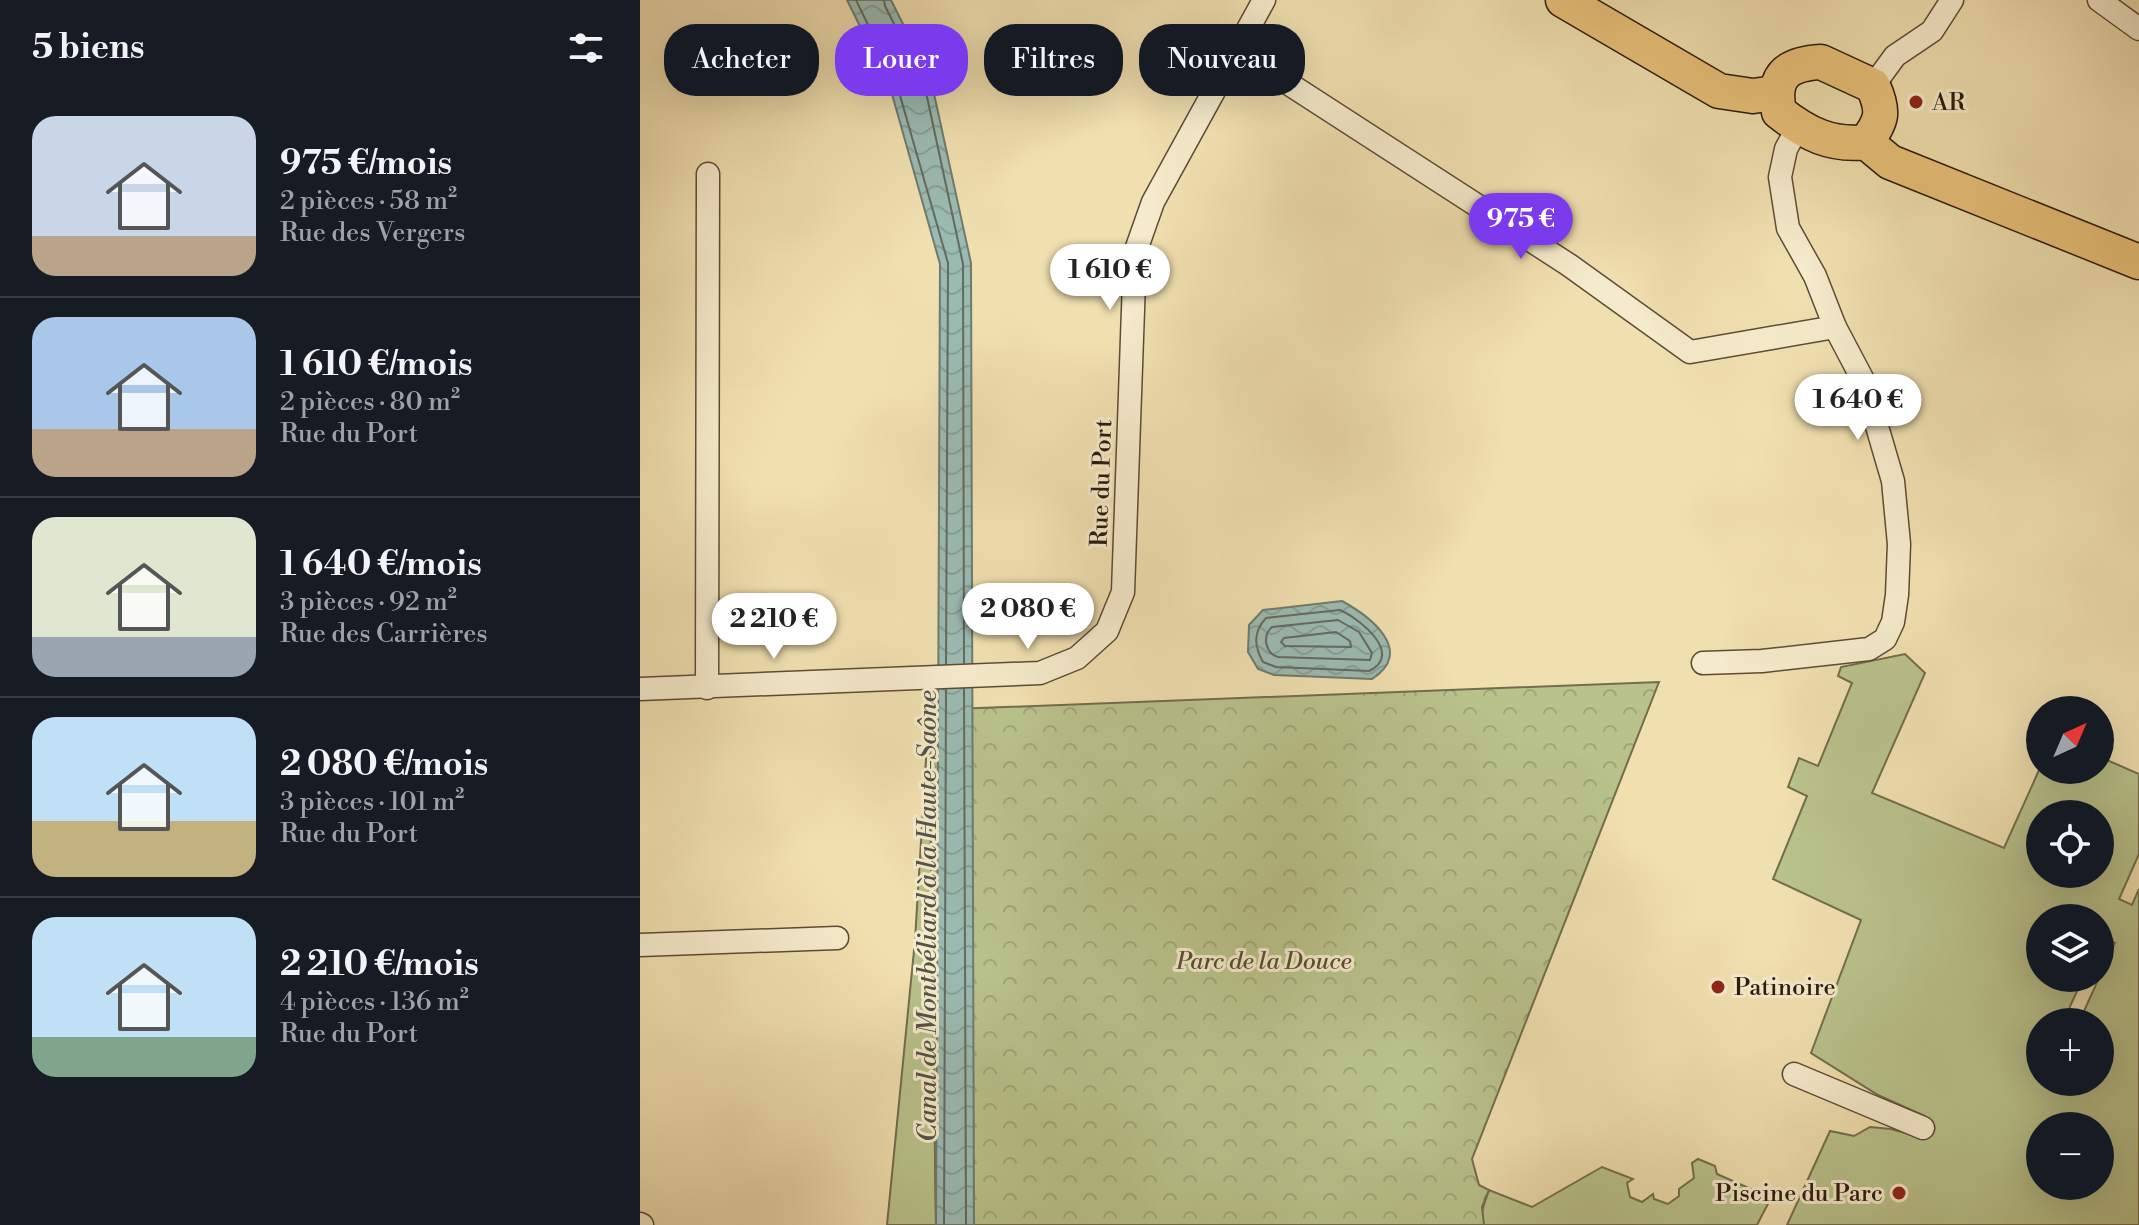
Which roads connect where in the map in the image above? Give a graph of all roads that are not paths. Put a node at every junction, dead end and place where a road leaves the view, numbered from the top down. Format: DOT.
graph roads {
  1 [pos="1264,0"];
  2 [pos="1563,0"];
  3 [pos="1952,0"];
  4 [pos="2099,0"];
  5 [pos="1250,24"];
  6 [pos="2139,29"];
  7 [pos="1873,86"];
  8 [pos="1775,93"];
  9 [pos="1305,94"];
  10 [pos="1210,96"];
  11 [pos="1798,127"];
  12 [pos="1866,142"];
  13 [pos="708,174"];
  14 [pos="2139,262"];
  15 [pos="1835,327"];
  16 [pos="1703,663"];
  17 [pos="707,688"];
  18 [pos="640,689"];
  19 [pos="837,938"];
  20 [pos="640,945"];
  21 [pos="1794,1074"];
  22 [pos="1923,1128"];
  1 -- 5 [label="street, Rue du Port"];
  2 -- 8 [label="main road"];
  3 -- 7 [label="street"];
  4 -- 6 [label="street"];
  7 -- 8 [label="main road"];
  7 -- 12 [label="main road"];
  8 -- 11 [label="main road"];
  9 -- 15 [label="street"];
  10 -- 17 [label="street, Rue du Port"];
  11 -- 12 [label="main road"];
  11 -- 15 [label="street"];
  12 -- 14 [label="main road"];
  13 -- 17 [label="street"];
  15 -- 16 [label="street"];
  17 -- 18 [label="street, Rue du Port"];
  19 -- 20 [label="street"];
  21 -- 22 [label="street"];
}
